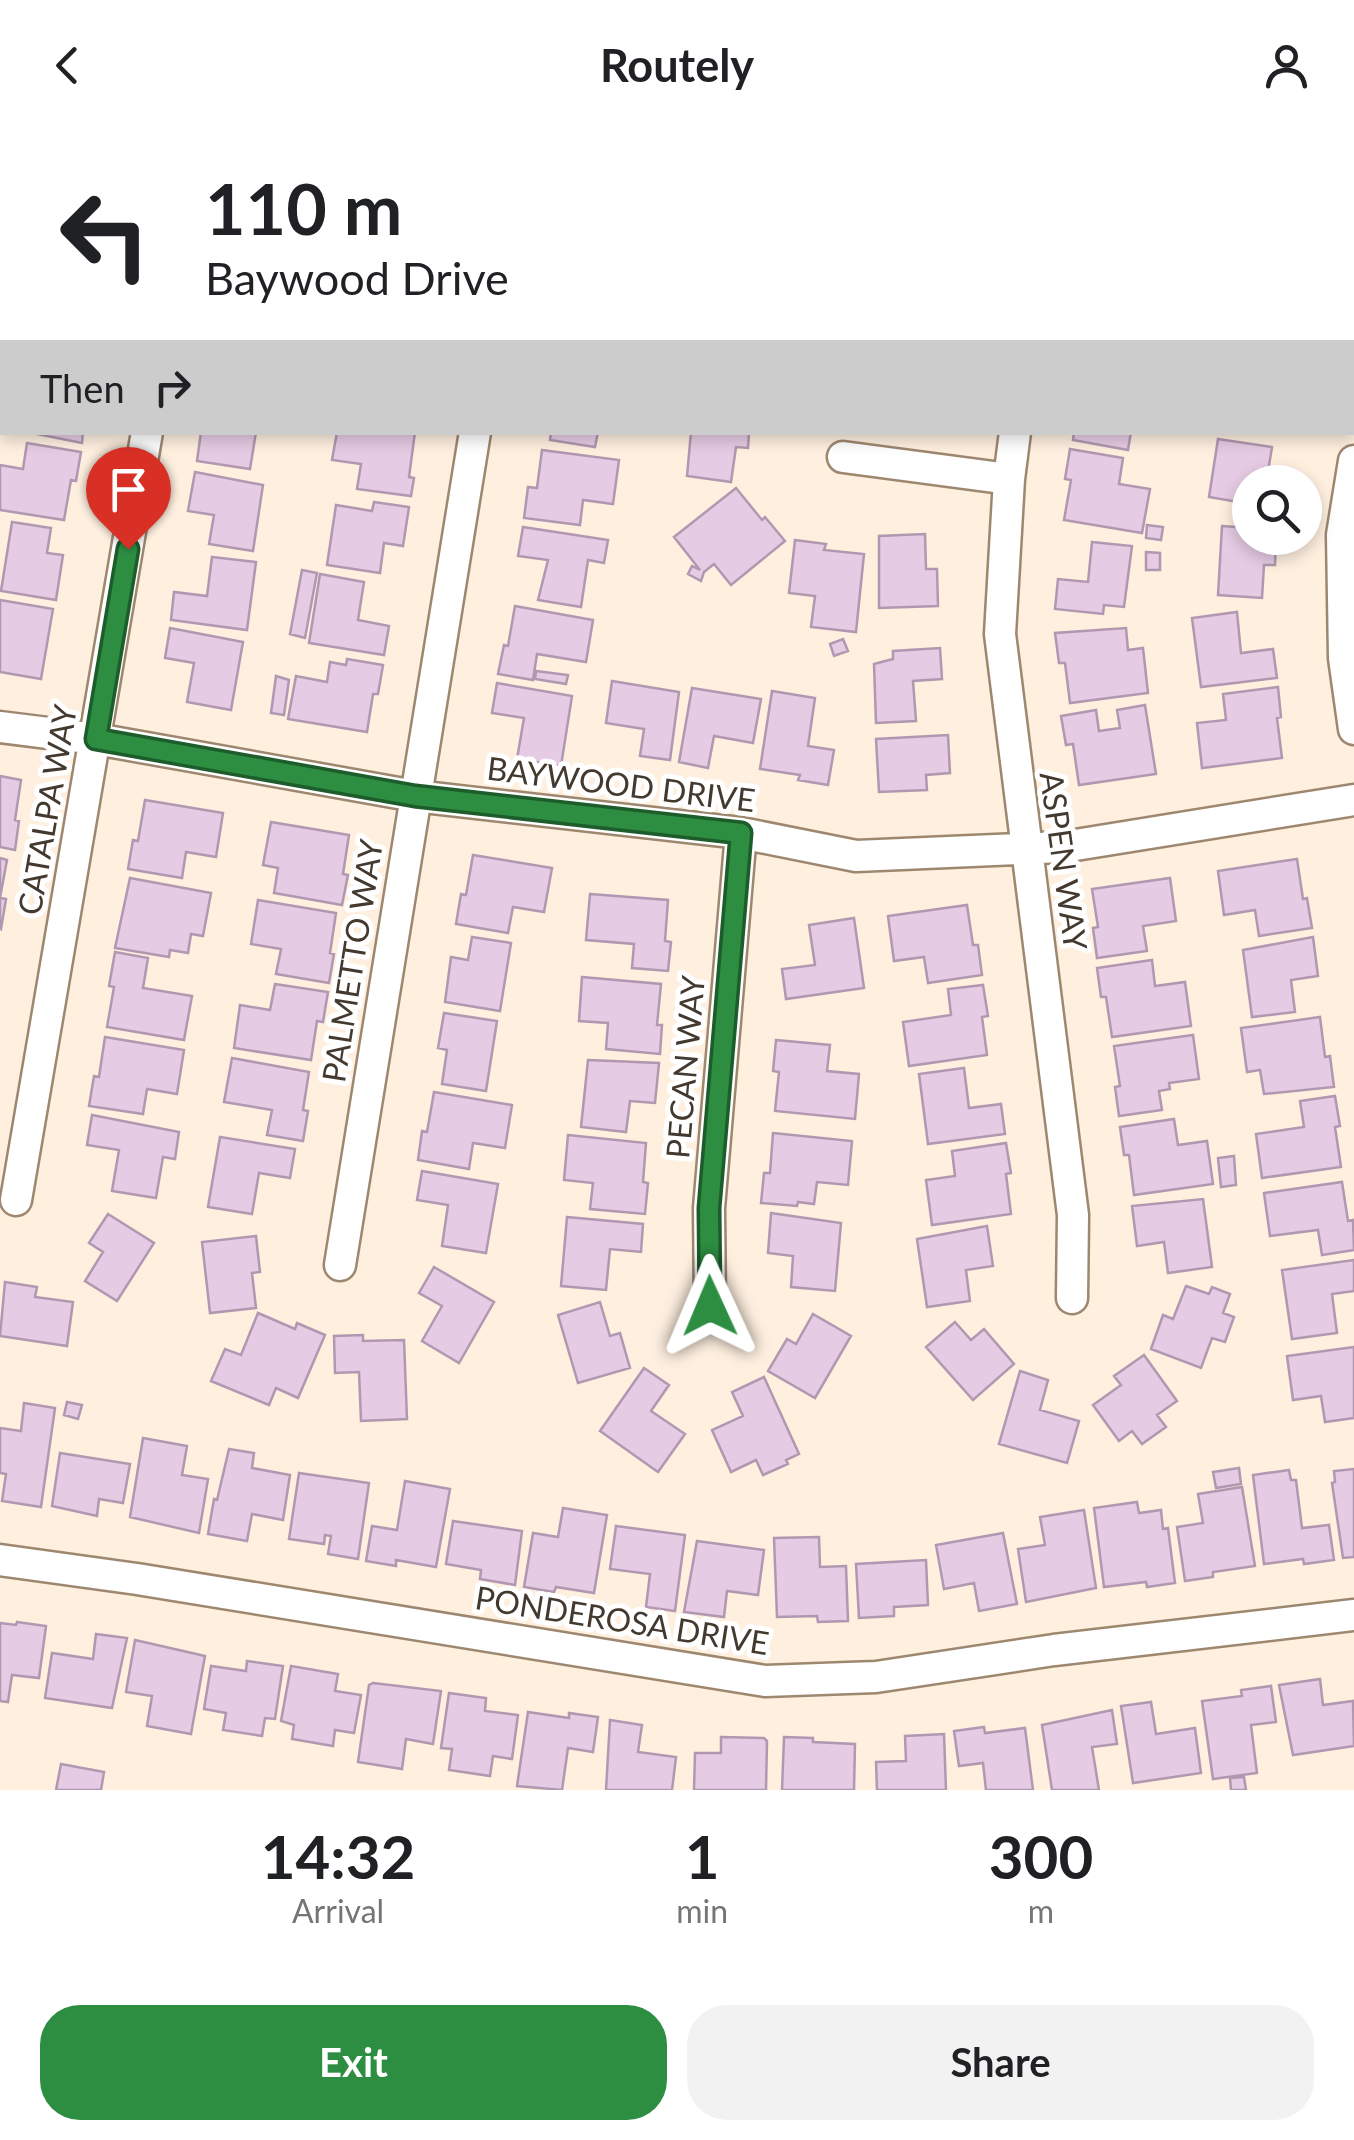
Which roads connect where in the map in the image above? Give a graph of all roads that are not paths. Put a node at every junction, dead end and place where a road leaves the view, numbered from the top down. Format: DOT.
graph roads {
  1 [pos="147,435"];
  2 [pos="474,435"];
  3 [pos="1015,435"];
  4 [pos="843,457"];
  5 [pos="1354,460"];
  6 [pos="1009,479"];
  7 [pos="0,727"];
  8 [pos="1354,730"];
  9 [pos="96,739"];
  10 [pos="415,796"];
  11 [pos="1354,800"];
  12 [pos="741,833"];
  13 [pos="1025,850"];
  14 [pos="16,1200"];
  15 [pos="340,1264"];
  16 [pos="1072,1298"];
  17 [pos="710,1306"];
  18 [pos="0,1560"];
  19 [pos="1354,1615"];
  1 -- 9 [label="street, CATALPA WAY"];
  2 -- 10 [label="street, PALMETTO WAY"];
  3 -- 6 [label="street, ASPEN WAY"];
  4 -- 6 [label="street"];
  5 -- 8 [label="street"];
  6 -- 13 [label="street, ASPEN WAY"];
  7 -- 9 [label="street, BAYWOOD DRIVE"];
  9 -- 10 [label="street, BAYWOOD DRIVE"];
  9 -- 14 [label="street, CATALPA WAY"];
  10 -- 12 [label="street, BAYWOOD DRIVE"];
  10 -- 15 [label="street, PALMETTO WAY"];
  11 -- 13 [label="street, BAYWOOD DRIVE"];
  12 -- 13 [label="street, BAYWOOD DRIVE"];
  12 -- 17 [label="street, PECAN WAY"];
  13 -- 16 [label="street, ASPEN WAY"];
  18 -- 19 [label="street, PONDEROSA DRIVE"];
}
